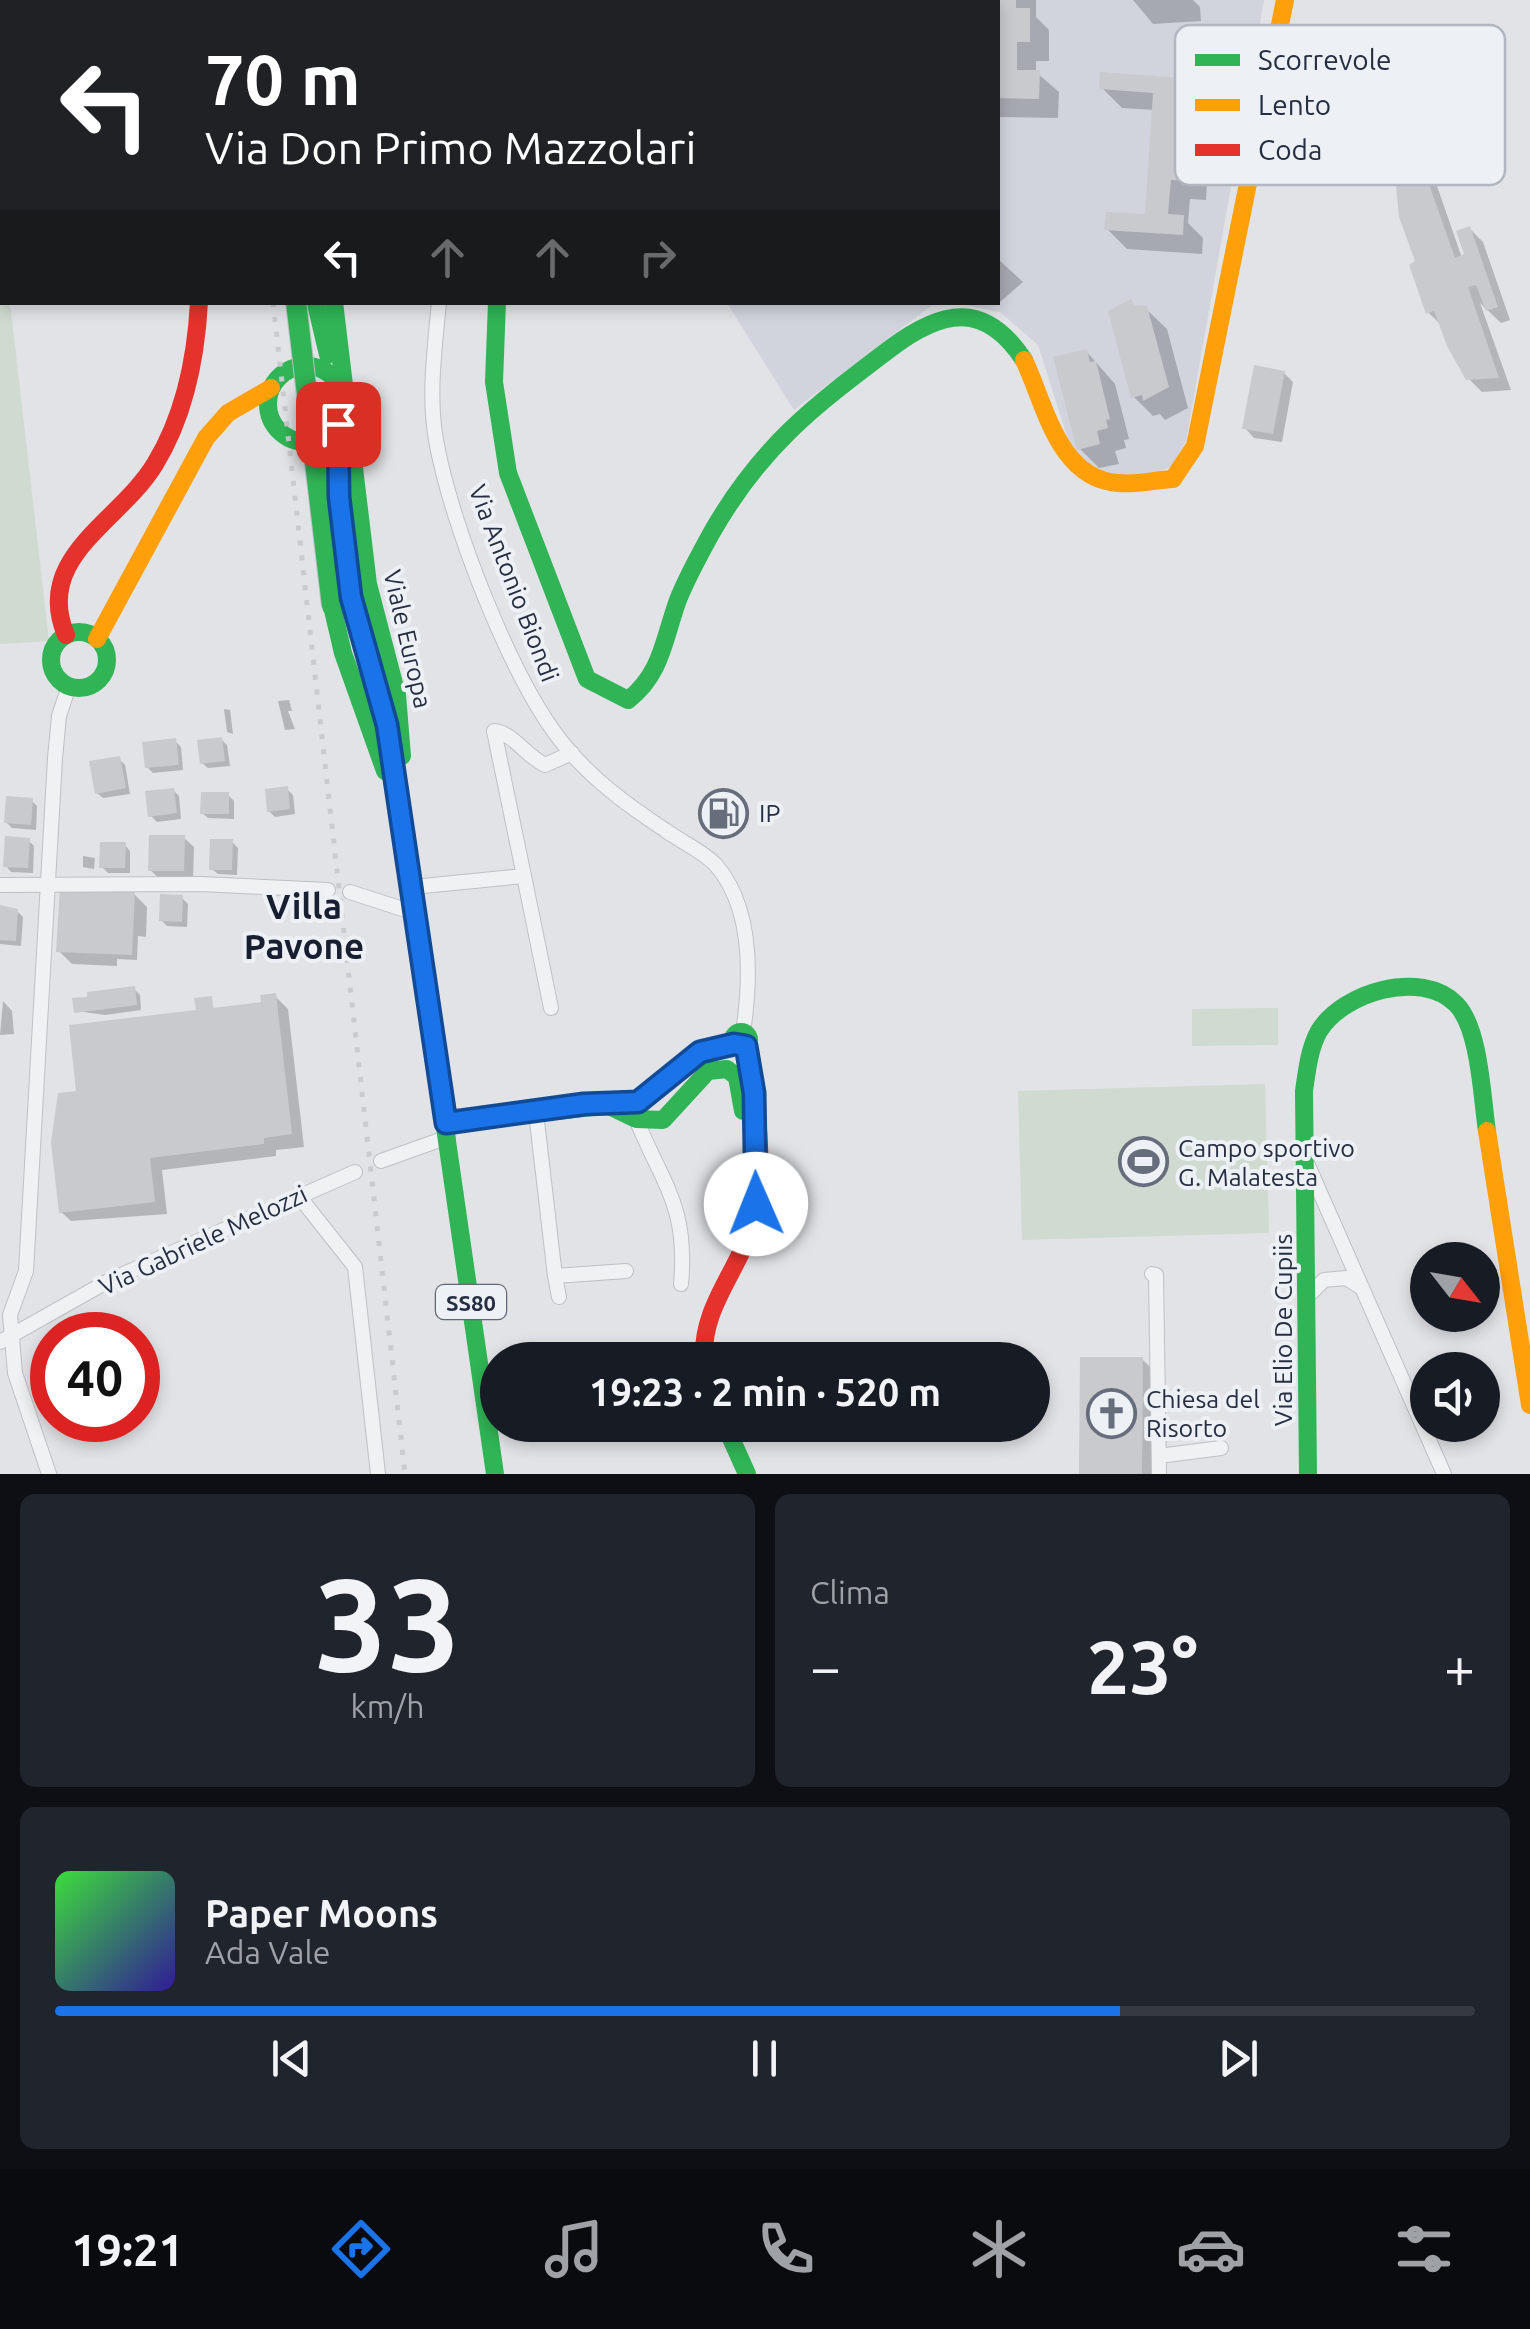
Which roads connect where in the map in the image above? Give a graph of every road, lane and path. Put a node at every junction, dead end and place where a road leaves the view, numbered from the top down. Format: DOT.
graph roads {
  1 [pos="1285,0"];
  2 [pos="1280,25"];
  3 [pos="1248,185"];
  4 [pos="199,305"];
  5 [pos="296,305"];
  6 [pos="316,305"];
  7 [pos="316,305"];
  8 [pos="334,305"];
  9 [pos="439,305"];
  10 [pos="498,305"];
  11 [pos="299,366"];
  12 [pos="333,377"];
  13 [pos="271,388"];
  14 [pos="272,423"];
  15 [pos="338,424"];
  16 [pos="217,426"];
  17 [pos="302,442"];
  18 [pos="339,497"];
  19 [pos="66,635"];
  20 [pos="97,638"];
  21 [pos="69,686"];
  22 [pos="572,754"];
  23 [pos="398,808"];
  24 [pos="524,876"];
  25 [pos="0,885"];
  26 [pos="413,887"];
  27 [pos="48,888"];
  28 [pos="328,890"];
  29 [pos="350,892"];
  30 [pos="418,914"];
  31 [pos="551,1008"];
  32 [pos="741,1041"];
  33 [pos="606,1105"];
  34 [pos="536,1113"];
  35 [pos="636,1119"];
  36 [pos="447,1130"];
  37 [pos="381,1161"];
  38 [pos="1306,1162"];
  39 [pos="355,1172"];
  40 [pos="298,1195"];
  41 [pos="756,1204"];
  42 [pos="626,1271"];
  43 [pos="1152,1274"];
  44 [pos="556,1276"];
  45 [pos="682,1284"];
  46 [pos="1363,1288"];
  47 [pos="1309,1295"];
  48 [pos="559,1297"];
  49 [pos="6,1339"];
  50 [pos="706,1342"];
  51 [pos="1530,1405"];
  52 [pos="732,1442"];
  53 [pos="1222,1448"];
  54 [pos="1159,1456"];
  55 [pos="49,1474"];
  56 [pos="378,1474"];
  57 [pos="495,1474"];
  58 [pos="746,1474"];
  59 [pos="1159,1474"];
  60 [pos="1308,1474"];
  61 [pos="1444,1474"];
  1 -- 2 [label="street"];
  3 -- 10 [label="street"];
  4 -- 19 [label="street"];
  5 -- 23 [label="street, Viale Europa / SS80, bridge"];
  6 -- 11 [label="street, SS80"];
  7 -- 12 [label="street, SS80"];
  8 -- 23 [label="street, Viale Europa / SS80"];
  9 -- 22 [label="street, Via Antonio Biondi"];
  11 -- 12 [label="street"];
  11 -- 13 [label="street"];
  12 -- 15 [label="street, SS80"];
  13 -- 14 [label="street"];
  13 -- 16 [label="street"];
  14 -- 16 [label="street"];
  14 -- 17 [label="street, SS80"];
  15 -- 17 [label="street"];
  15 -- 18 [label="street, Viale Europa / SS80"];
  16 -- 20 [label="street"];
  17 -- 18 [label="street, Viale Europa / SS80"];
  18 -- 23 [label="street, Viale Europa / SS80"];
  19 -- 20 [label="street"];
  19 -- 21 [label="street"];
  20 -- 21 [label="street"];
  21 -- 27 [label="street"];
  22 -- 24 [label="street"];
  22 -- 32 [label="street, Via Antonio Biondi"];
  23 -- 26 [label="street, Viale Europa / SS80"];
  24 -- 26 [label="street"];
  24 -- 31 [label="street"];
  25 -- 27 [label="street"];
  26 -- 30 [label="street, Viale Europa / SS80"];
  27 -- 28 [label="street"];
  27 -- 49 [label="street"];
  29 -- 30 [label="street"];
  30 -- 36 [label="street, Viale Europa / SS80"];
  32 -- 33 [label="street"];
  32 -- 41 [label="street"];
  33 -- 34 [label="street"];
  33 -- 35 [label="street"];
  34 -- 36 [label="street"];
  34 -- 44 [label="street"];
  35 -- 41 [label="street"];
  35 -- 45 [label="street"];
  36 -- 37 [label="street"];
  36 -- 57 [label="street, SS80"];
  38 -- 46 [label="street"];
  38 -- 47 [label="street, Via Elio De Cupiis"];
  38 -- 51 [label="street, Via Elio De Cupiis"];
  39 -- 40 [label="street, Via Gabriele Melozzi"];
  40 -- 49 [label="street, Via Gabriele Melozzi"];
  40 -- 56 [label="street"];
  41 -- 50 [label="street"];
  42 -- 44 [label="street"];
  43 -- 54 [label="street"];
  44 -- 48 [label="street"];
  46 -- 47 [label="street"];
  46 -- 61 [label="street"];
  47 -- 60 [label="street, Via Elio De Cupiis"];
  49 -- 55 [label="street"];
  52 -- 58 [label="street"];
  53 -- 54 [label="street"];
  54 -- 59 [label="street"];
}
